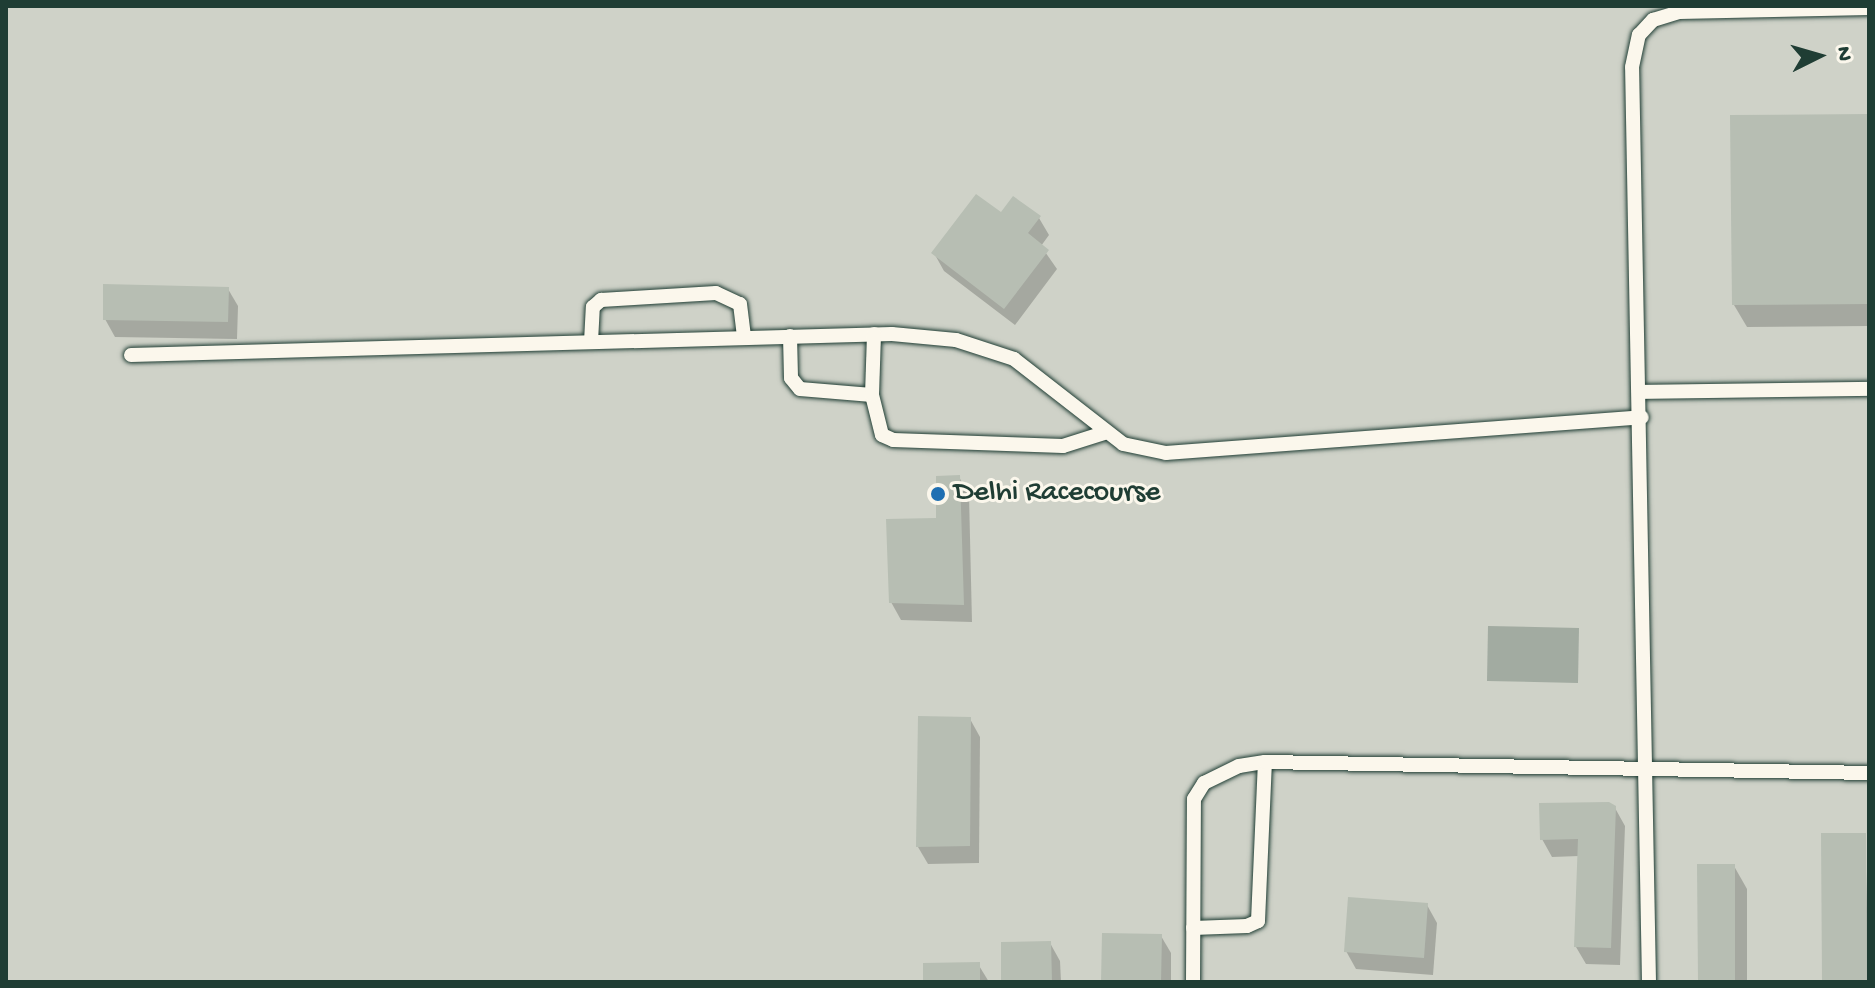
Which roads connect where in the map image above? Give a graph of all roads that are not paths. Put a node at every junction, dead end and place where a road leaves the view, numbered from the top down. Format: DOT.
graph roads {
  1 [pos="1869,8"];
  2 [pos="874,334"];
  3 [pos="790,336"];
  4 [pos="744,338"];
  5 [pos="591,342"];
  6 [pos="131,355"];
  7 [pos="1869,389"];
  8 [pos="1641,392"];
  9 [pos="872,395"];
  10 [pos="1642,417"];
  11 [pos="1104,433"];
  12 [pos="1265,762"];
  13 [pos="1649,767"];
  14 [pos="1869,773"];
  15 [pos="1193,928"];
  16 [pos="1193,982"];
  17 [pos="1649,982"];
  1 -- 8 [label="lane"];
  2 -- 3 [label="lane"];
  2 -- 9 [label="lane"];
  2 -- 11 [label="lane"];
  3 -- 4 [label="lane"];
  3 -- 9 [label="lane"];
  4 -- 5 [label="lane"];
  4 -- 5 [label="lane"];
  5 -- 6 [label="lane"];
  7 -- 8 [label="lane"];
  8 -- 10 [label="lane"];
  9 -- 11 [label="lane"];
  10 -- 11 [label="lane"];
  10 -- 13 [label="lane"];
  12 -- 13 [label="lane"];
  12 -- 15 [label="lane"];
  12 -- 15 [label="lane"];
  13 -- 14 [label="lane"];
  13 -- 17 [label="lane"];
  15 -- 16 [label="lane"];
}
